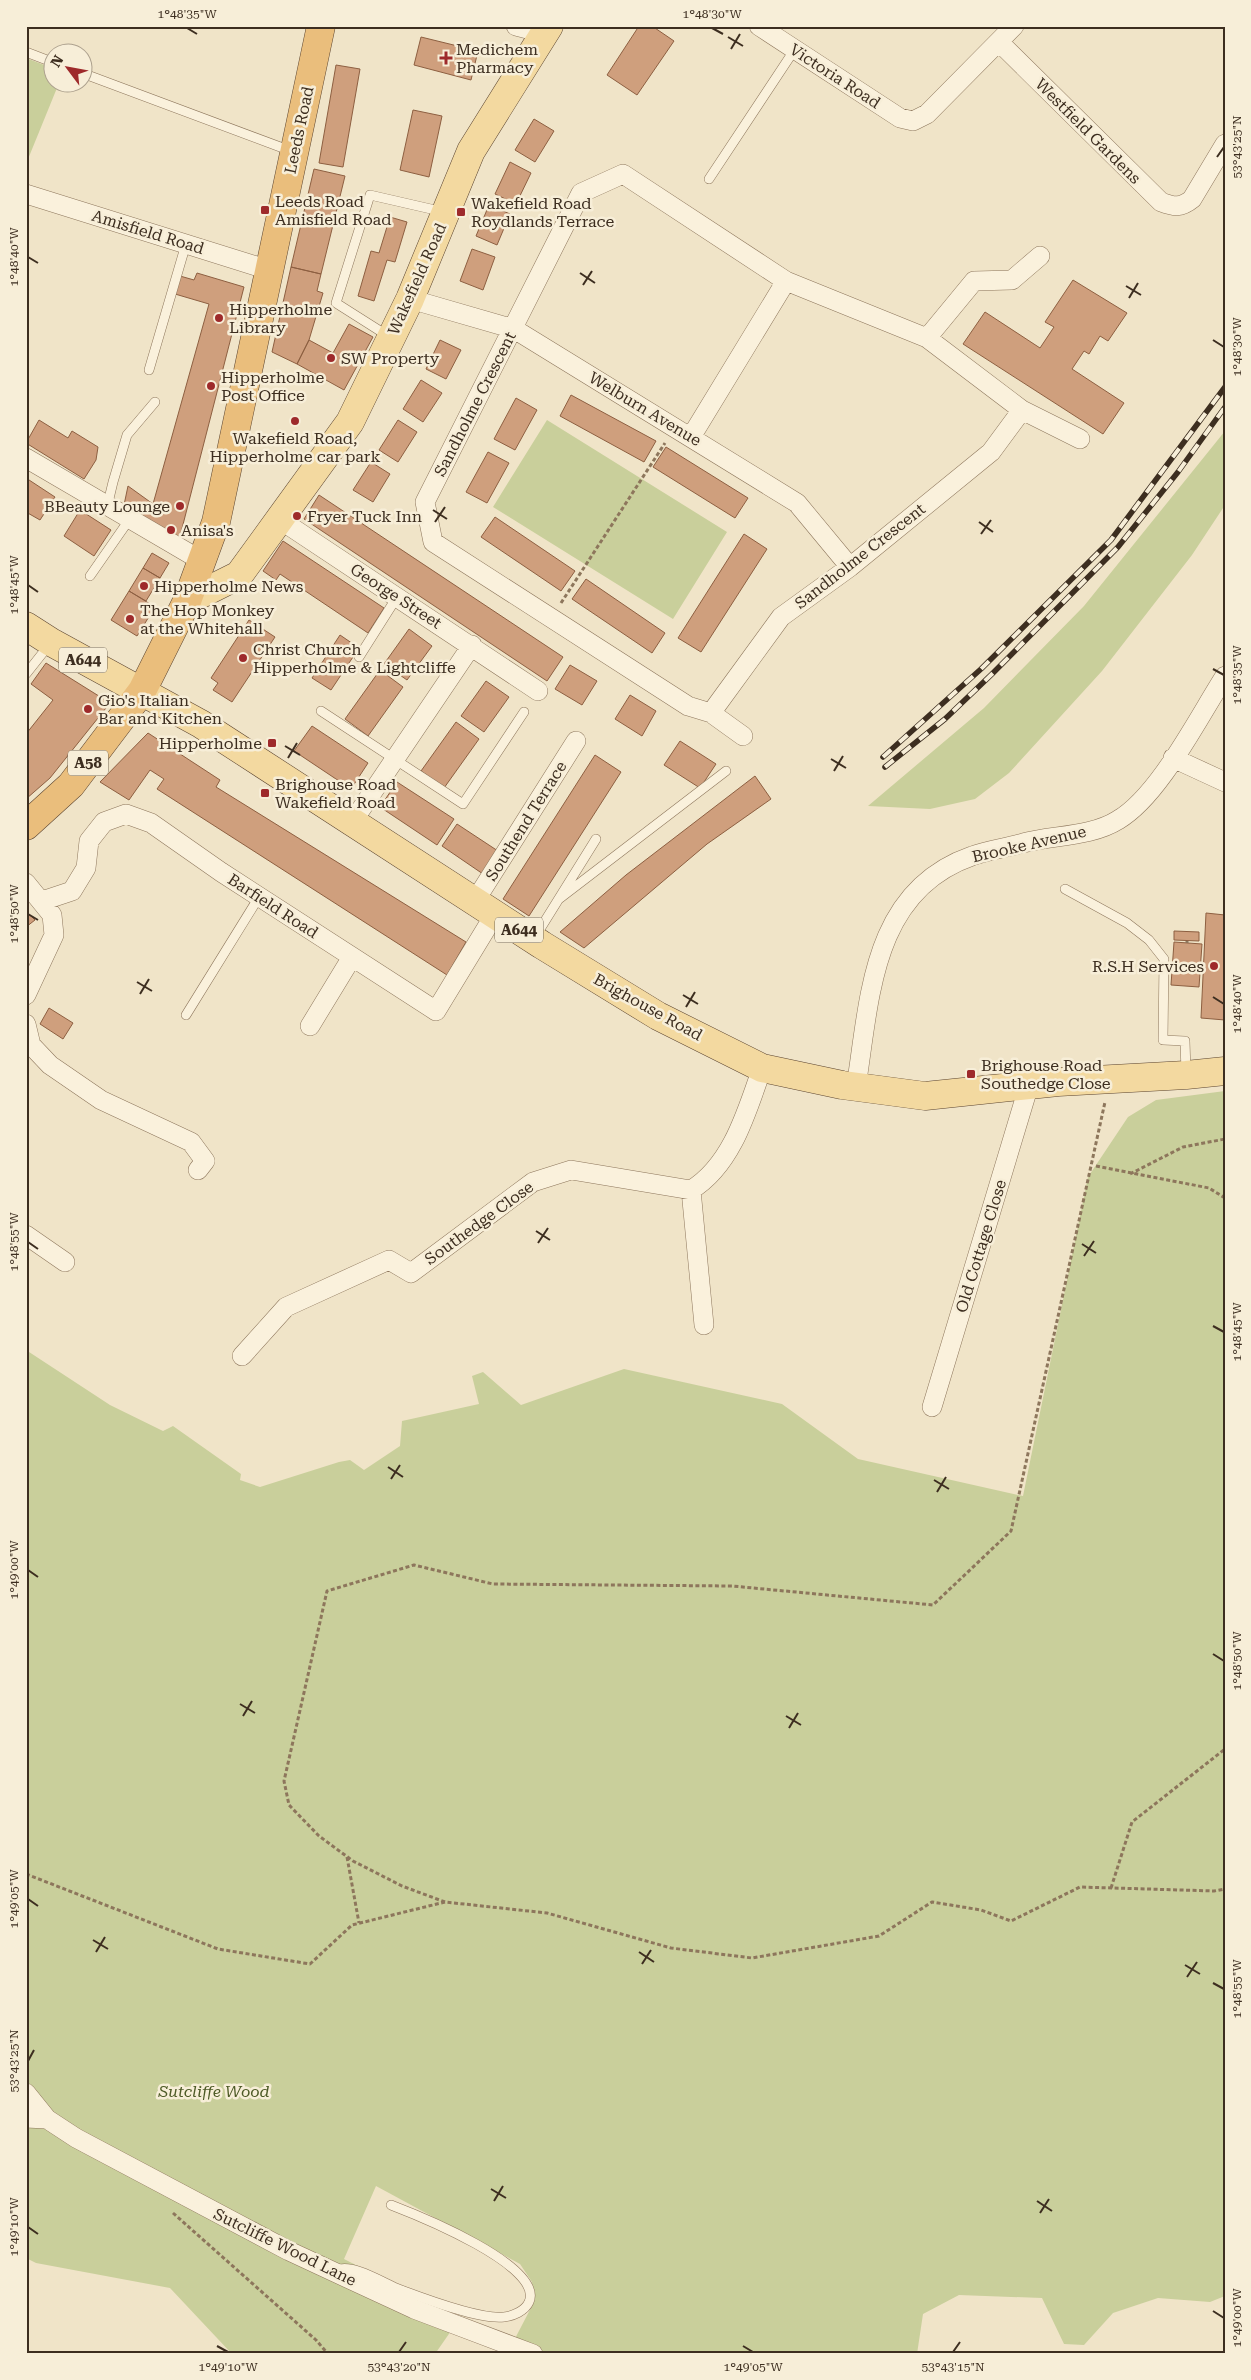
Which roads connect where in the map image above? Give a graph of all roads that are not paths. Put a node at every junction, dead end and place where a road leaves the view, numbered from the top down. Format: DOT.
graph roads {
  1 [pos="321,26"];
  2 [pos="516,26"];
  3 [pos="759,26"];
  4 [pos="1014,26"];
  5 [pos="546,30"];
  6 [pos="998,42"];
  7 [pos="795,50"];
  8 [pos="26,52"];
  9 [pos="42,58"];
  10 [pos="92,77"];
  11 [pos="1225,144"];
  12 [pos="294,152"];
  13 [pos="709,179"];
  14 [pos="26,194"];
  15 [pos="446,212"];
  16 [pos="186,244"];
  17 [pos="1040,256"];
  18 [pos="269,270"];
  19 [pos="786,281"];
  20 [pos="410,299"];
  21 [pos="514,329"];
  22 [pos="392,338"];
  23 [pos="928,338"];
  24 [pos="149,370"];
  25 [pos="155,402"];
  26 [pos="1022,410"];
  27 [pos="683,432"];
  28 [pos="1080,439"];
  29 [pos="26,458"];
  30 [pos="107,507"];
  31 [pos="279,519"];
  32 [pos="129,520"];
  33 [pos="202,561"];
  34 [pos="850,567"];
  35 [pos="90,576"];
  36 [pos="398,597"];
  37 [pos="187,601"];
  38 [pos="26,626"];
  39 [pos="50,642"];
  40 [pos="472,645"];
  41 [pos="359,657"];
  42 [pos="26,674"];
  43 [pos="1225,676"];
  44 [pos="538,691"];
  45 [pos="142,692"];
  46 [pos="321,711"];
  47 [pos="524,712"];
  48 [pos="711,713"];
  49 [pos="743,736"];
  50 [pos="576,741"];
  51 [pos="1173,758"];
  52 [pos="395,759"];
  53 [pos="726,771"];
  54 [pos="1225,782"];
  55 [pos="352,822"];
  56 [pos="26,826"];
  57 [pos="596,839"];
  58 [pos="26,883"];
  59 [pos="1065,889"];
  60 [pos="259,897"];
  61 [pos="559,899"];
  62 [pos="42,901"];
  63 [pos="485,907"];
  64 [pos="534,940"];
  65 [pos="352,956"];
  66 [pos="26,995"];
  67 [pos="186,1015"];
  68 [pos="26,1024"];
  69 [pos="310,1026"];
  70 [pos="762,1068"];
  71 [pos="1225,1071"];
  72 [pos="1186,1076"];
  73 [pos="1029,1085"];
  74 [pos="856,1087"];
  75 [pos="198,1170"];
  76 [pos="691,1190"];
  77 [pos="26,1235"];
  78 [pos="65,1262"];
  79 [pos="704,1325"];
  80 [pos="242,1356"];
  81 [pos="932,1408"];
  82 [pos="26,2092"];
  83 [pos="26,2118"];
  84 [pos="47,2119"];
  85 [pos="391,2205"];
  86 [pos="334,2272"];
  87 [pos="533,2354"];
  1 -- 12 [label="highway, Leeds Road / A58"];
  2 -- 5 [label="street"];
  3 -- 7 [label="street, Victoria Road"];
  4 -- 6 [label="street"];
  5 -- 15 [label="main road, Wakefield Road"];
  6 -- 7 [label="street, Victoria Road"];
  6 -- 11 [label="street, Westfield Gardens"];
  7 -- 13 [label="lane"];
  8 -- 9 [label="lane"];
  10 -- 12 [label="lane"];
  12 -- 18 [label="highway, Leeds Road / A58"];
  14 -- 16 [label="street, Amisfield Road"];
  15 -- 20 [label="main road, Wakefield Road"];
  15 -- 22 [label="lane"];
  16 -- 18 [label="street, Amisfield Road"];
  16 -- 24 [label="lane"];
  17 -- 23 [label="street"];
  18 -- 33 [label="highway, Leeds Road / A58"];
  19 -- 21 [label="street, Sandholme Crescent"];
  19 -- 23 [label="street, Sandholme Crescent"];
  19 -- 27 [label="street"];
  20 -- 21 [label="street, Welburn Avenue"];
  20 -- 22 [label="main road, Wakefield Road"];
  21 -- 27 [label="street, Welburn Avenue"];
  21 -- 48 [label="street, Sandholme Crescent"];
  22 -- 31 [label="main road, Wakefield Road"];
  23 -- 26 [label="street, Sandholme Crescent"];
  25 -- 30 [label="lane"];
  26 -- 28 [label="street, Sandholme Crescent"];
  26 -- 34 [label="street, Sandholme Crescent"];
  27 -- 34 [label="street, Welburn Avenue"];
  29 -- 30 [label="street"];
  30 -- 32 [label="street"];
  31 -- 36 [label="street, George Street"];
  31 -- 37 [label="main road, Wakefield Road"];
  32 -- 33 [label="street"];
  32 -- 35 [label="lane"];
  33 -- 37 [label="highway, Leeds Road / A58"];
  34 -- 48 [label="street, Sandholme Crescent"];
  36 -- 40 [label="street, George Street"];
  36 -- 41 [label="lane"];
  37 -- 45 [label="highway, Leeds Road / A58"];
  38 -- 39 [label="main road, A644"];
  39 -- 42 [label="lane"];
  39 -- 45 [label="main road, A644"];
  40 -- 44 [label="street, George Street"];
  40 -- 52 [label="street"];
  43 -- 51 [label="street, Brooke Avenue"];
  45 -- 55 [label="main road, Brighouse Road / A644"];
  45 -- 56 [label="highway, A58"];
  46 -- 52 [label="lane"];
  47 -- 52 [label="lane"];
  48 -- 49 [label="street, Sandholme Crescent"];
  50 -- 63 [label="street, Southend Terrace"];
  51 -- 54 [label="street"];
  51 -- 74 [label="street, Brooke Avenue"];
  52 -- 55 [label="street"];
  53 -- 61 [label="lane"];
  55 -- 63 [label="main road, Brighouse Road / A644"];
  57 -- 61 [label="lane"];
  58 -- 62 [label="street"];
  59 -- 72 [label="lane"];
  60 -- 62 [label="street, Barfield Road"];
  60 -- 65 [label="street, Barfield Road"];
  60 -- 67 [label="lane"];
  61 -- 64 [label="lane"];
  62 -- 66 [label="street"];
  63 -- 64 [label="main road, Brighouse Road / A644"];
  63 -- 65 [label="street, Barfield Road"];
  64 -- 70 [label="main road, Brighouse Road / A644"];
  65 -- 69 [label="street"];
  68 -- 75 [label="street"];
  70 -- 74 [label="main road, Brighouse Road / A644"];
  70 -- 76 [label="street"];
  71 -- 72 [label="main road, Brighouse Road / A644"];
  72 -- 73 [label="main road, Brighouse Road / A644"];
  73 -- 74 [label="main road, Brighouse Road / A644"];
  73 -- 81 [label="street, Old Cottage Close"];
  76 -- 79 [label="street"];
  76 -- 80 [label="street, Southedge Close"];
  77 -- 78 [label="street"];
  82 -- 84 [label="street"];
  83 -- 84 [label="street"];
  84 -- 86 [label="street, Sutcliffe Wood Lane"];
  85 -- 86 [label="lane"];
  86 -- 87 [label="street, Sutcliffe Wood Lane"];
}
